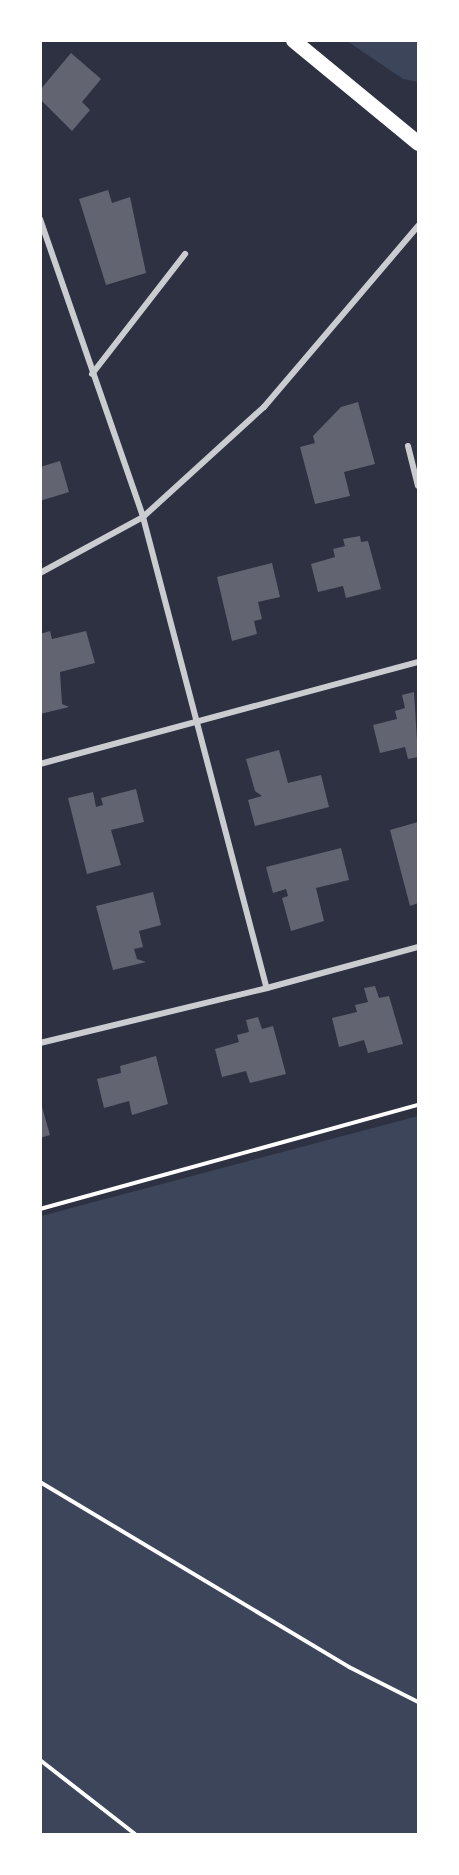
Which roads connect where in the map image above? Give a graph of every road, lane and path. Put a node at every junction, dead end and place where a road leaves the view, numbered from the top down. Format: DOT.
graph roads {
  1 [pos="293,40"];
  2 [pos="418,143"];
  3 [pos="40,219"];
  4 [pos="418,226"];
  5 [pos="184,254"];
  6 [pos="92,374"];
  7 [pos="408,446"];
  8 [pos="418,486"];
  9 [pos="143,518"];
  10 [pos="40,573"];
  11 [pos="418,662"];
  12 [pos="196,721"];
  13 [pos="40,764"];
  14 [pos="418,947"];
  15 [pos="267,988"];
  16 [pos="40,1043"];
  17 [pos="418,1105"];
  18 [pos="40,1209"];
  19 [pos="40,1482"];
  20 [pos="418,1702"];
  21 [pos="40,1760"];
  22 [pos="135,1834"];
  1 -- 2 [label="main road"];
  3 -- 6 [label="street"];
  4 -- 9 [label="street"];
  5 -- 6 [label="street"];
  6 -- 9 [label="street"];
  7 -- 8 [label="street"];
  9 -- 10 [label="street"];
  9 -- 12 [label="street"];
  11 -- 12 [label="street"];
  12 -- 13 [label="street"];
  12 -- 15 [label="street"];
  14 -- 15 [label="street"];
  15 -- 16 [label="street"];
  17 -- 18 [label="path"];
  19 -- 20 [label="path"];
  21 -- 22 [label="path"];
}
